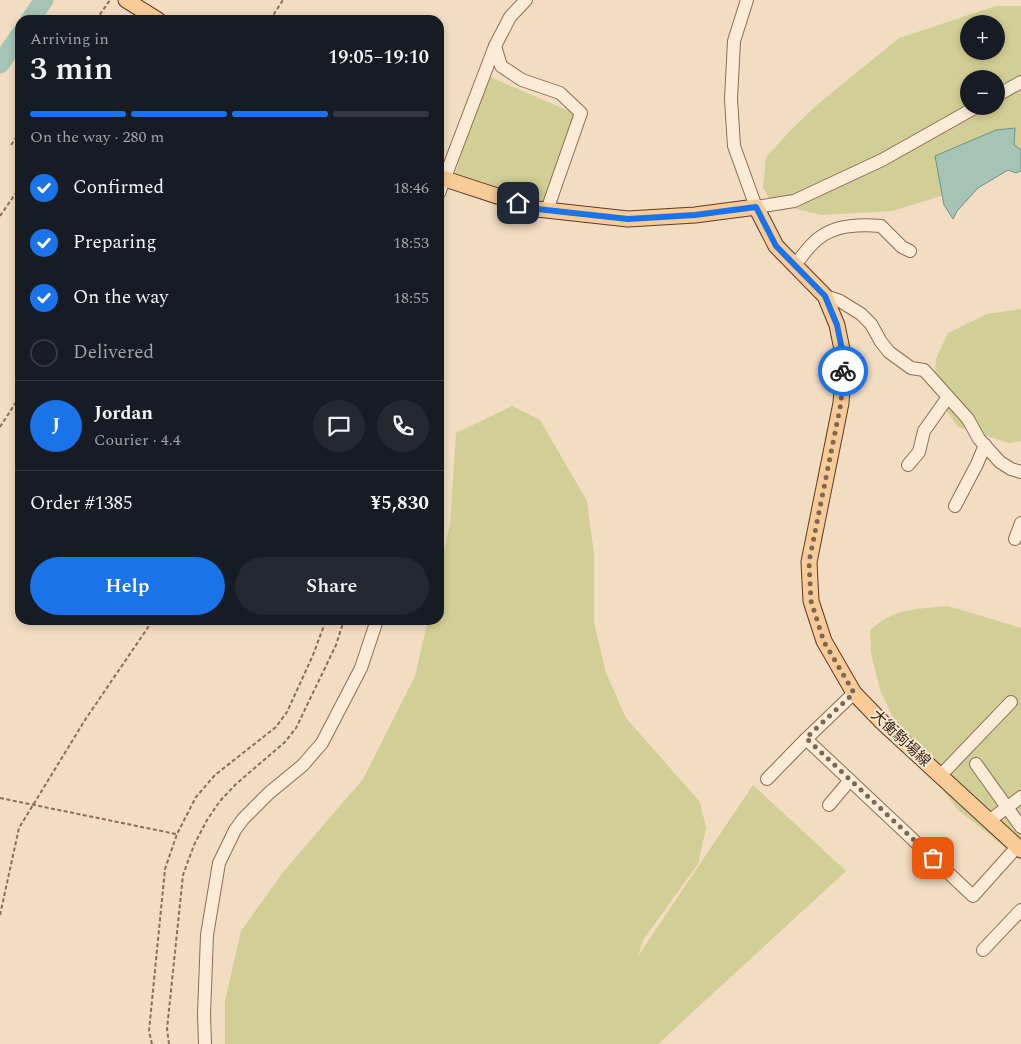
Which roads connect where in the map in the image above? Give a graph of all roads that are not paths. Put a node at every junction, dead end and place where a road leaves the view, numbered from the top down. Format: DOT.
graph roads {
  1 [pos="126,0"];
  2 [pos="526,0"];
  3 [pos="747,0"];
  4 [pos="150,15"];
  5 [pos="494,46"];
  6 [pos="1021,82"];
  7 [pos="1005,91"];
  8 [pos="962,115"];
  9 [pos="444,176"];
  10 [pos="444,185"];
  11 [pos="756,207"];
  12 [pos="547,210"];
  13 [pos="910,250"];
  14 [pos="794,266"];
  15 [pos="825,296"];
  16 [pos="948,397"];
  17 [pos="985,445"];
  18 [pos="908,464"];
  19 [pos="1021,472"];
  20 [pos="955,506"];
  21 [pos="1021,523"];
  22 [pos="1015,539"];
  23 [pos="376,625"];
  24 [pos="854,693"];
  25 [pos="1011,702"];
  26 [pos="806,738"];
  27 [pos="976,764"];
  28 [pos="941,775"];
  29 [pos="767,779"];
  30 [pos="850,780"];
  31 [pos="1021,797"];
  32 [pos="829,805"];
  33 [pos="1007,808"];
  34 [pos="990,820"];
  35 [pos="1021,827"];
  36 [pos="1019,849"];
  37 [pos="1021,910"];
  38 [pos="983,950"];
  39 [pos="204,1044"];
  1 -- 4 [label="main road"];
  2 -- 5 [label="street"];
  3 -- 11 [label="street"];
  5 -- 9 [label="street"];
  5 -- 12 [label="street"];
  6 -- 7 [label="street"];
  8 -- 11 [label="street"];
  10 -- 12 [label="main road"];
  11 -- 12 [label="main road"];
  11 -- 14 [label="main road, 大衡駒場線"];
  13 -- 14 [label="street"];
  14 -- 15 [label="main road, 大衡駒場線"];
  15 -- 16 [label="street"];
  15 -- 24 [label="main road, 大衡駒場線"];
  16 -- 17 [label="street"];
  16 -- 18 [label="street"];
  17 -- 19 [label="street"];
  17 -- 20 [label="street"];
  21 -- 22 [label="street"];
  23 -- 39 [label="street"];
  24 -- 26 [label="street"];
  24 -- 28 [label="main road, 大衡駒場線"];
  25 -- 28 [label="street"];
  26 -- 29 [label="street"];
  26 -- 30 [label="street"];
  27 -- 33 [label="street"];
  28 -- 34 [label="main road, 大衡駒場線"];
  30 -- 32 [label="street"];
  30 -- 36 [label="street"];
  31 -- 33 [label="street"];
  33 -- 34 [label="street"];
  33 -- 35 [label="street"];
  34 -- 36 [label="main road, 大衡駒場線"];
  37 -- 38 [label="street"];
}
